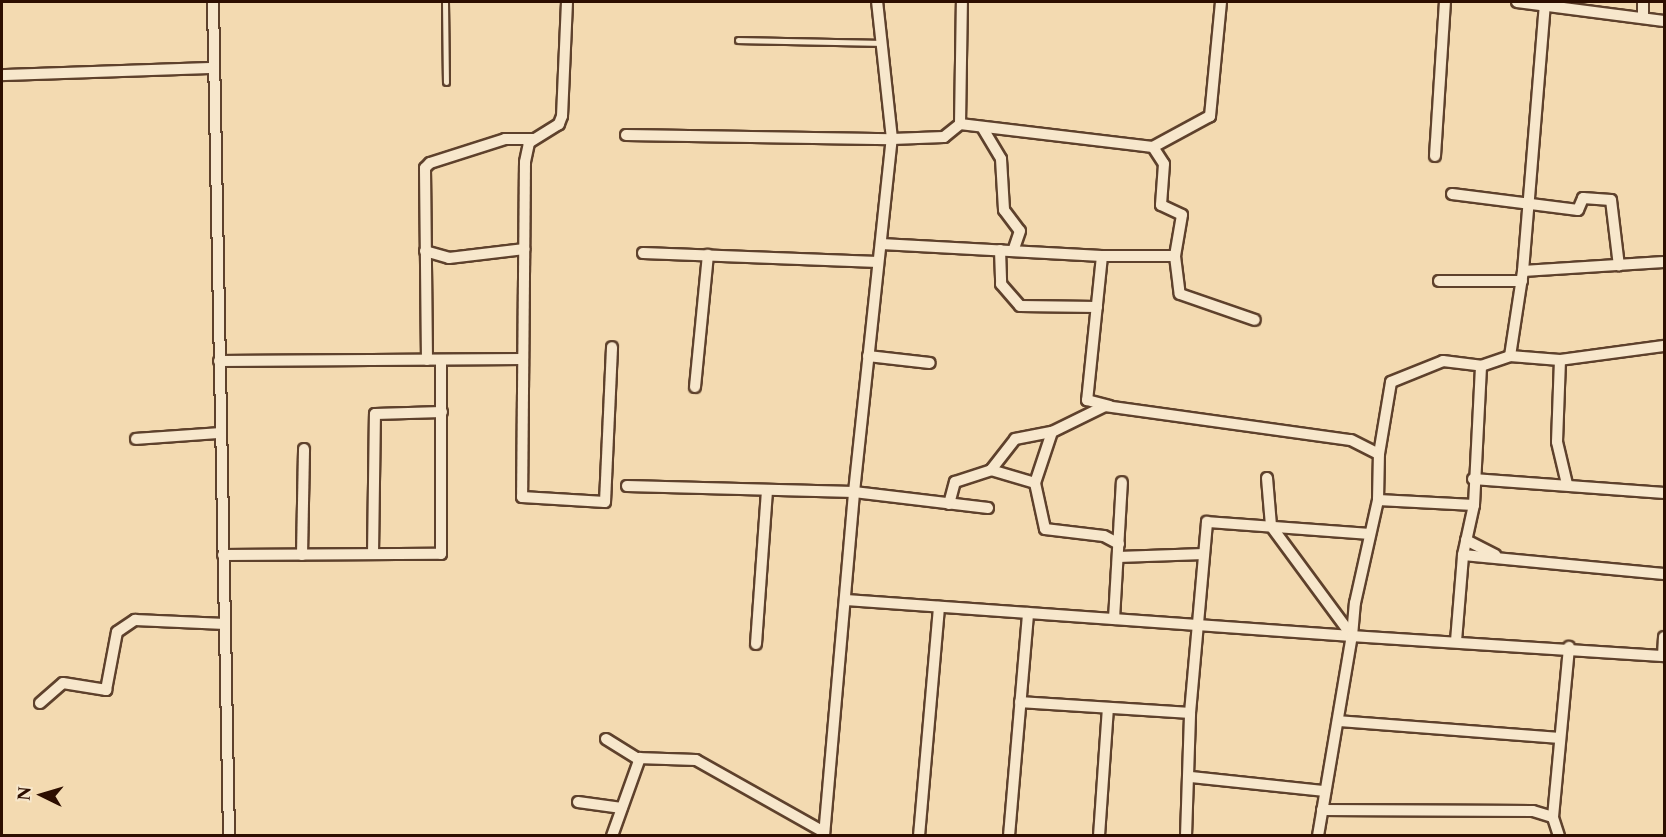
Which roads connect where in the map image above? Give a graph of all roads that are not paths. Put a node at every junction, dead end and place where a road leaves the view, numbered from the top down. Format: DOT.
graph roads {
  1 [pos="213,2"];
  2 [pos="445,2"];
  3 [pos="567,2"];
  4 [pos="877,2"];
  5 [pos="962,2"];
  6 [pos="1221,2"];
  7 [pos="1445,2"];
  8 [pos="1517,2"];
  9 [pos="1643,2"];
  10 [pos="1552,3"];
  11 [pos="1643,16"];
  12 [pos="1665,21"];
  13 [pos="738,40"];
  14 [pos="882,43"];
  15 [pos="212,68"];
  16 [pos="2,75"];
  17 [pos="446,81"];
  18 [pos="960,124"];
  19 [pos="982,127"];
  20 [pos="626,135"];
  21 [pos="533,139"];
  22 [pos="892,139"];
  23 [pos="1153,147"];
  24 [pos="1435,156"];
  25 [pos="1452,194"];
  26 [pos="1529,204"];
  27 [pos="881,244"];
  28 [pos="524,249"];
  29 [pos="1000,250"];
  30 [pos="426,251"];
  31 [pos="1013,251"];
  32 [pos="643,253"];
  33 [pos="708,255"];
  34 [pos="1175,255"];
  35 [pos="1102,256"];
  36 [pos="878,262"];
  37 [pos="1665,262"];
  38 [pos="1619,266"];
  39 [pos="1523,276"];
  40 [pos="1438,282"];
  41 [pos="1097,307"];
  42 [pos="1255,320"];
  43 [pos="1665,345"];
  44 [pos="612,346"];
  45 [pos="868,356"];
  46 [pos="1510,356"];
  47 [pos="523,359"];
  48 [pos="427,360"];
  49 [pos="441,360"];
  50 [pos="1560,360"];
  51 [pos="219,362"];
  52 [pos="930,363"];
  53 [pos="1481,366"];
  54 [pos="695,387"];
  55 [pos="1109,406"];
  56 [pos="442,412"];
  57 [pos="1052,432"];
  58 [pos="220,433"];
  59 [pos="135,439"];
  60 [pos="304,449"];
  61 [pos="1380,454"];
  62 [pos="991,470"];
  63 [pos="1267,478"];
  64 [pos="1473,479"];
  65 [pos="1122,482"];
  66 [pos="1035,483"];
  67 [pos="1567,484"];
  68 [pos="627,486"];
  69 [pos="767,490"];
  70 [pos="854,492"];
  71 [pos="1665,493"];
  72 [pos="1378,500"];
  73 [pos="949,504"];
  74 [pos="1473,505"];
  75 [pos="988,508"];
  76 [pos="1271,526"];
  77 [pos="1369,534"];
  78 [pos="1466,540"];
  79 [pos="1119,544"];
  80 [pos="373,554"];
  81 [pos="1204,554"];
  82 [pos="223,555"];
  83 [pos="302,555"];
  84 [pos="1463,555"];
  85 [pos="1118,557"];
  86 [pos="1501,559"];
  87 [pos="1665,573"];
  88 [pos="846,600"];
  89 [pos="939,607"];
  90 [pos="1028,613"];
  91 [pos="1114,619"];
  92 [pos="225,624"];
  93 [pos="1196,624"];
  94 [pos="1352,636"];
  95 [pos="1665,638"];
  96 [pos="1456,641"];
  97 [pos="756,644"];
  98 [pos="1569,647"];
  99 [pos="1664,656"];
  100 [pos="1020,702"];
  101 [pos="40,703"];
  102 [pos="1108,708"];
  103 [pos="1190,713"];
  104 [pos="1338,721"];
  105 [pos="1558,738"];
  106 [pos="606,739"];
  107 [pos="640,758"];
  108 [pos="1191,777"];
  109 [pos="1325,791"];
  110 [pos="578,802"];
  111 [pos="622,808"];
  112 [pos="1322,810"];
  113 [pos="1553,817"];
  114 [pos="824,834"];
  115 [pos="230,836"];
  116 [pos="612,836"];
  117 [pos="919,836"];
  118 [pos="1009,836"];
  119 [pos="1099,836"];
  120 [pos="1186,836"];
  121 [pos="1318,836"];
  122 [pos="1559,836"];
  1 -- 15 [label="street"];
  2 -- 17 [label="lane"];
  3 -- 21 [label="street"];
  4 -- 14 [label="street"];
  5 -- 18 [label="street"];
  6 -- 23 [label="street"];
  7 -- 24 [label="street"];
  8 -- 10 [label="street"];
  9 -- 11 [label="street"];
  10 -- 11 [label="street"];
  10 -- 26 [label="street"];
  11 -- 12 [label="street"];
  13 -- 14 [label="lane"];
  14 -- 22 [label="street"];
  15 -- 16 [label="street"];
  15 -- 51 [label="street"];
  18 -- 19 [label="street"];
  18 -- 22 [label="street"];
  19 -- 23 [label="street"];
  19 -- 31 [label="street"];
  20 -- 22 [label="street"];
  21 -- 28 [label="street"];
  21 -- 30 [label="street"];
  22 -- 27 [label="street"];
  23 -- 34 [label="street"];
  25 -- 26 [label="street"];
  26 -- 38 [label="street"];
  26 -- 39 [label="street"];
  27 -- 29 [label="street"];
  27 -- 36 [label="street"];
  28 -- 30 [label="street"];
  28 -- 47 [label="street"];
  29 -- 31 [label="street"];
  29 -- 41 [label="street"];
  30 -- 48 [label="street"];
  31 -- 35 [label="street"];
  32 -- 33 [label="street"];
  33 -- 36 [label="street"];
  33 -- 54 [label="street"];
  34 -- 35 [label="street"];
  34 -- 42 [label="street"];
  35 -- 41 [label="street"];
  36 -- 45 [label="street"];
  37 -- 38 [label="street"];
  38 -- 39 [label="street"];
  39 -- 40 [label="street"];
  39 -- 46 [label="street"];
  41 -- 55 [label="street"];
  43 -- 50 [label="street"];
  44 -- 47 [label="street"];
  45 -- 52 [label="street"];
  45 -- 70 [label="street"];
  46 -- 50 [label="street"];
  46 -- 53 [label="street"];
  47 -- 49 [label="street"];
  48 -- 49 [label="street"];
  48 -- 51 [label="street"];
  49 -- 56 [label="street"];
  50 -- 67 [label="street"];
  51 -- 58 [label="street"];
  53 -- 61 [label="street"];
  53 -- 64 [label="street"];
  55 -- 57 [label="street"];
  55 -- 61 [label="street"];
  56 -- 80 [label="street"];
  56 -- 80 [label="street"];
  57 -- 62 [label="street"];
  57 -- 66 [label="street"];
  58 -- 59 [label="street"];
  58 -- 82 [label="street"];
  60 -- 83 [label="street"];
  61 -- 72 [label="street"];
  62 -- 66 [label="street"];
  62 -- 73 [label="street"];
  63 -- 76 [label="street"];
  64 -- 67 [label="street"];
  64 -- 74 [label="street"];
  65 -- 79 [label="street"];
  66 -- 79 [label="street"];
  67 -- 71 [label="street"];
  68 -- 69 [label="street"];
  69 -- 70 [label="street"];
  69 -- 97 [label="street"];
  70 -- 73 [label="street"];
  70 -- 88 [label="street"];
  72 -- 74 [label="street"];
  72 -- 77 [label="street"];
  73 -- 75 [label="street"];
  74 -- 78 [label="street"];
  76 -- 77 [label="street"];
  76 -- 81 [label="street"];
  76 -- 94 [label="street"];
  77 -- 94 [label="street"];
  78 -- 84 [label="street"];
  78 -- 86 [label="street"];
  79 -- 85 [label="street"];
  80 -- 83 [label="street"];
  81 -- 85 [label="street"];
  81 -- 93 [label="street"];
  82 -- 83 [label="street"];
  82 -- 92 [label="street"];
  84 -- 86 [label="street"];
  84 -- 96 [label="street"];
  85 -- 91 [label="street"];
  86 -- 87 [label="street"];
  88 -- 89 [label="street"];
  88 -- 114 [label="street"];
  89 -- 90 [label="street"];
  89 -- 117 [label="street"];
  90 -- 91 [label="street"];
  90 -- 100 [label="street"];
  91 -- 93 [label="street"];
  92 -- 101 [label="street"];
  92 -- 115 [label="street"];
  93 -- 94 [label="street"];
  93 -- 103 [label="street"];
  94 -- 96 [label="street"];
  94 -- 104 [label="street"];
  95 -- 99 [label="street"];
  96 -- 98 [label="street"];
  98 -- 99 [label="street"];
  98 -- 105 [label="street"];
  100 -- 102 [label="street"];
  100 -- 118 [label="street"];
  102 -- 103 [label="street"];
  102 -- 119 [label="street"];
  103 -- 108 [label="street"];
  104 -- 105 [label="street"];
  104 -- 109 [label="street"];
  105 -- 113 [label="street"];
  106 -- 107 [label="street"];
  107 -- 111 [label="street"];
  107 -- 114 [label="street"];
  108 -- 109 [label="street"];
  108 -- 120 [label="street"];
  109 -- 112 [label="street"];
  110 -- 111 [label="street"];
  111 -- 116 [label="street"];
  112 -- 113 [label="street"];
  112 -- 121 [label="street"];
  113 -- 122 [label="street"];
}
